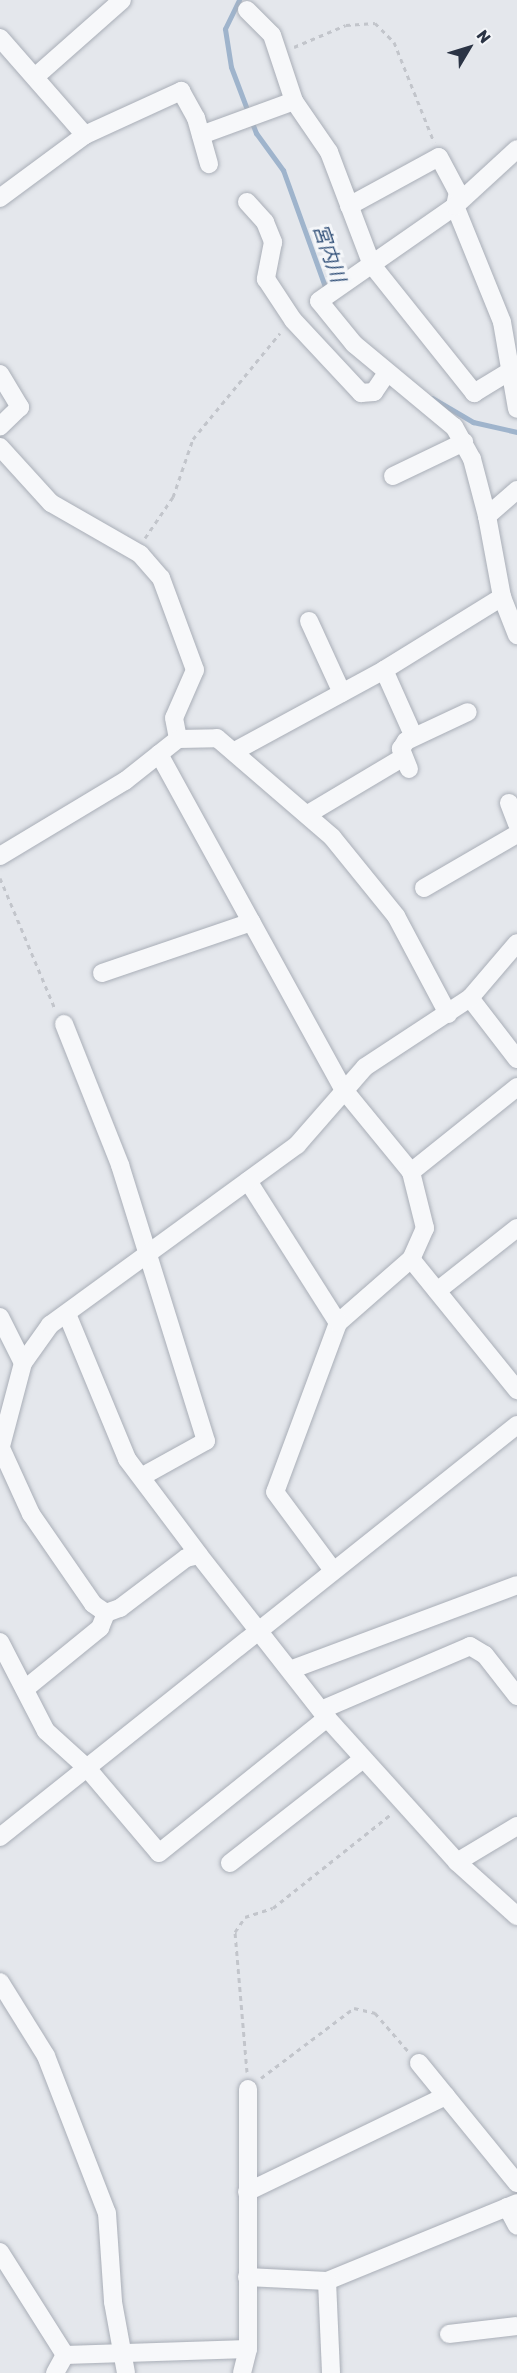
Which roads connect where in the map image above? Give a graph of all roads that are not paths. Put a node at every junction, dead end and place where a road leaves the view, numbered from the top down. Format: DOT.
graph roads {
  1 [pos="122,0"];
  2 [pos="247,10"];
  3 [pos="0,38"];
  4 [pos="35,77"];
  5 [pos="294,101"];
  6 [pos="85,135"];
  7 [pos="201,135"];
  8 [pos="517,149"];
  9 [pos="209,164"];
  10 [pos="0,198"];
  11 [pos="247,202"];
  12 [pos="349,206"];
  13 [pos="455,206"];
  14 [pos="372,265"];
  15 [pos="510,371"];
  16 [pos="387,373"];
  17 [pos="0,374"];
  18 [pos="517,408"];
  19 [pos="0,426"];
  20 [pos="464,442"];
  21 [pos="0,447"];
  22 [pos="393,476"];
  23 [pos="517,490"];
  24 [pos="487,516"];
  25 [pos="502,597"];
  26 [pos="309,621"];
  27 [pos="517,635"];
  28 [pos="384,670"];
  29 [pos="342,693"];
  30 [pos="468,712"];
  31 [pos="414,737"];
  32 [pos="178,739"];
  33 [pos="235,751"];
  34 [pos="159,754"];
  35 [pos="509,803"];
  36 [pos="308,814"];
  37 [pos="517,824"];
  38 [pos="517,834"];
  39 [pos="0,856"];
  40 [pos="424,888"];
  41 [pos="252,922"];
  42 [pos="517,943"];
  43 [pos="102,974"];
  44 [pos="470,998"];
  45 [pos="448,1014"];
  46 [pos="64,1024"];
  47 [pos="517,1059"];
  48 [pos="517,1087"];
  49 [pos="344,1089"];
  50 [pos="411,1172"];
  51 [pos="248,1181"];
  52 [pos="517,1228"];
  53 [pos="147,1255"];
  54 [pos="411,1259"];
  55 [pos="437,1291"];
  56 [pos="67,1314"];
  57 [pos="0,1317"];
  58 [pos="338,1323"];
  59 [pos="23,1363"];
  60 [pos="517,1390"];
  61 [pos="517,1425"];
  62 [pos="0,1448"];
  63 [pos="141,1477"];
  64 [pos="199,1555"];
  65 [pos="332,1569"];
  66 [pos="517,1585"];
  67 [pos="106,1613"];
  68 [pos="258,1630"];
  69 [pos="0,1642"];
  70 [pos="290,1670"];
  71 [pos="25,1689"];
  72 [pos="517,1696"];
  73 [pos="324,1714"];
  74 [pos="363,1759"];
  75 [pos="87,1768"];
  76 [pos="517,1826"];
  77 [pos="0,1837"];
  78 [pos="457,1862"];
  79 [pos="230,1863"];
  80 [pos="517,1916"];
  81 [pos="0,1982"];
  82 [pos="419,2063"];
  83 [pos="248,2088"];
  84 [pos="446,2096"];
  85 [pos="517,2183"];
  86 [pos="248,2192"];
  87 [pos="512,2205"];
  88 [pos="517,2226"];
  89 [pos="0,2252"];
  90 [pos="247,2277"];
  91 [pos="327,2282"];
  92 [pos="517,2326"];
  93 [pos="449,2334"];
  94 [pos="248,2349"];
  95 [pos="65,2355"];
  96 [pos="126,2364"];
  97 [pos="55,2373"];
  98 [pos="242,2373"];
  99 [pos="331,2373"];
  1 -- 4 [label="street"];
  2 -- 5 [label="street"];
  3 -- 4 [label="street"];
  4 -- 6 [label="street"];
  5 -- 7 [label="street"];
  5 -- 12 [label="street"];
  6 -- 7 [label="street"];
  6 -- 10 [label="street"];
  7 -- 9 [label="street"];
  8 -- 13 [label="street"];
  11 -- 16 [label="street"];
  12 -- 13 [label="street"];
  12 -- 14 [label="street"];
  13 -- 14 [label="street"];
  13 -- 15 [label="street"];
  14 -- 15 [label="street"];
  14 -- 16 [label="street"];
  15 -- 18 [label="street"];
  16 -- 20 [label="street"];
  17 -- 19 [label="street"];
  20 -- 22 [label="street"];
  20 -- 24 [label="street"];
  21 -- 32 [label="street"];
  23 -- 24 [label="street"];
  24 -- 25 [label="street"];
  25 -- 27 [label="street"];
  25 -- 28 [label="street"];
  26 -- 29 [label="street"];
  28 -- 29 [label="street"];
  28 -- 31 [label="street"];
  29 -- 33 [label="street"];
  30 -- 31 [label="street"];
  31 -- 36 [label="street"];
  32 -- 33 [label="street"];
  32 -- 34 [label="street"];
  33 -- 36 [label="street"];
  34 -- 39 [label="street"];
  34 -- 41 [label="street"];
  35 -- 37 [label="street"];
  36 -- 45 [label="street"];
  38 -- 40 [label="street"];
  41 -- 43 [label="street"];
  41 -- 49 [label="street"];
  42 -- 44 [label="street"];
  44 -- 45 [label="street"];
  44 -- 47 [label="street"];
  45 -- 49 [label="street"];
  46 -- 53 [label="street"];
  48 -- 50 [label="street"];
  49 -- 50 [label="street"];
  49 -- 51 [label="street"];
  50 -- 54 [label="street"];
  51 -- 53 [label="street"];
  51 -- 58 [label="street"];
  52 -- 55 [label="street"];
  53 -- 56 [label="street"];
  53 -- 63 [label="street"];
  54 -- 55 [label="street"];
  54 -- 58 [label="street"];
  55 -- 60 [label="street"];
  56 -- 59 [label="street"];
  56 -- 63 [label="street"];
  57 -- 59 [label="street"];
  58 -- 65 [label="street"];
  59 -- 62 [label="street"];
  61 -- 65 [label="street"];
  62 -- 67 [label="street"];
  63 -- 64 [label="street"];
  64 -- 67 [label="street"];
  64 -- 68 [label="street"];
  65 -- 68 [label="street"];
  66 -- 70 [label="street"];
  67 -- 71 [label="street"];
  68 -- 70 [label="street"];
  68 -- 75 [label="street"];
  69 -- 71 [label="street"];
  70 -- 73 [label="street"];
  71 -- 75 [label="street"];
  72 -- 73 [label="street"];
  73 -- 74 [label="street"];
  73 -- 75 [label="street"];
  74 -- 78 [label="street"];
  74 -- 79 [label="street"];
  75 -- 77 [label="street"];
  76 -- 78 [label="street"];
  78 -- 80 [label="street"];
  81 -- 96 [label="street"];
  82 -- 84 [label="street"];
  83 -- 86 [label="street"];
  84 -- 85 [label="street"];
  84 -- 86 [label="street"];
  86 -- 90 [label="street"];
  87 -- 88 [label="street"];
  87 -- 91 [label="street"];
  89 -- 95 [label="street"];
  90 -- 91 [label="street"];
  90 -- 94 [label="street"];
  91 -- 99 [label="street"];
  92 -- 93 [label="street"];
  94 -- 96 [label="street"];
  94 -- 98 [label="street"];
  95 -- 96 [label="street"];
  95 -- 97 [label="street"];
}
